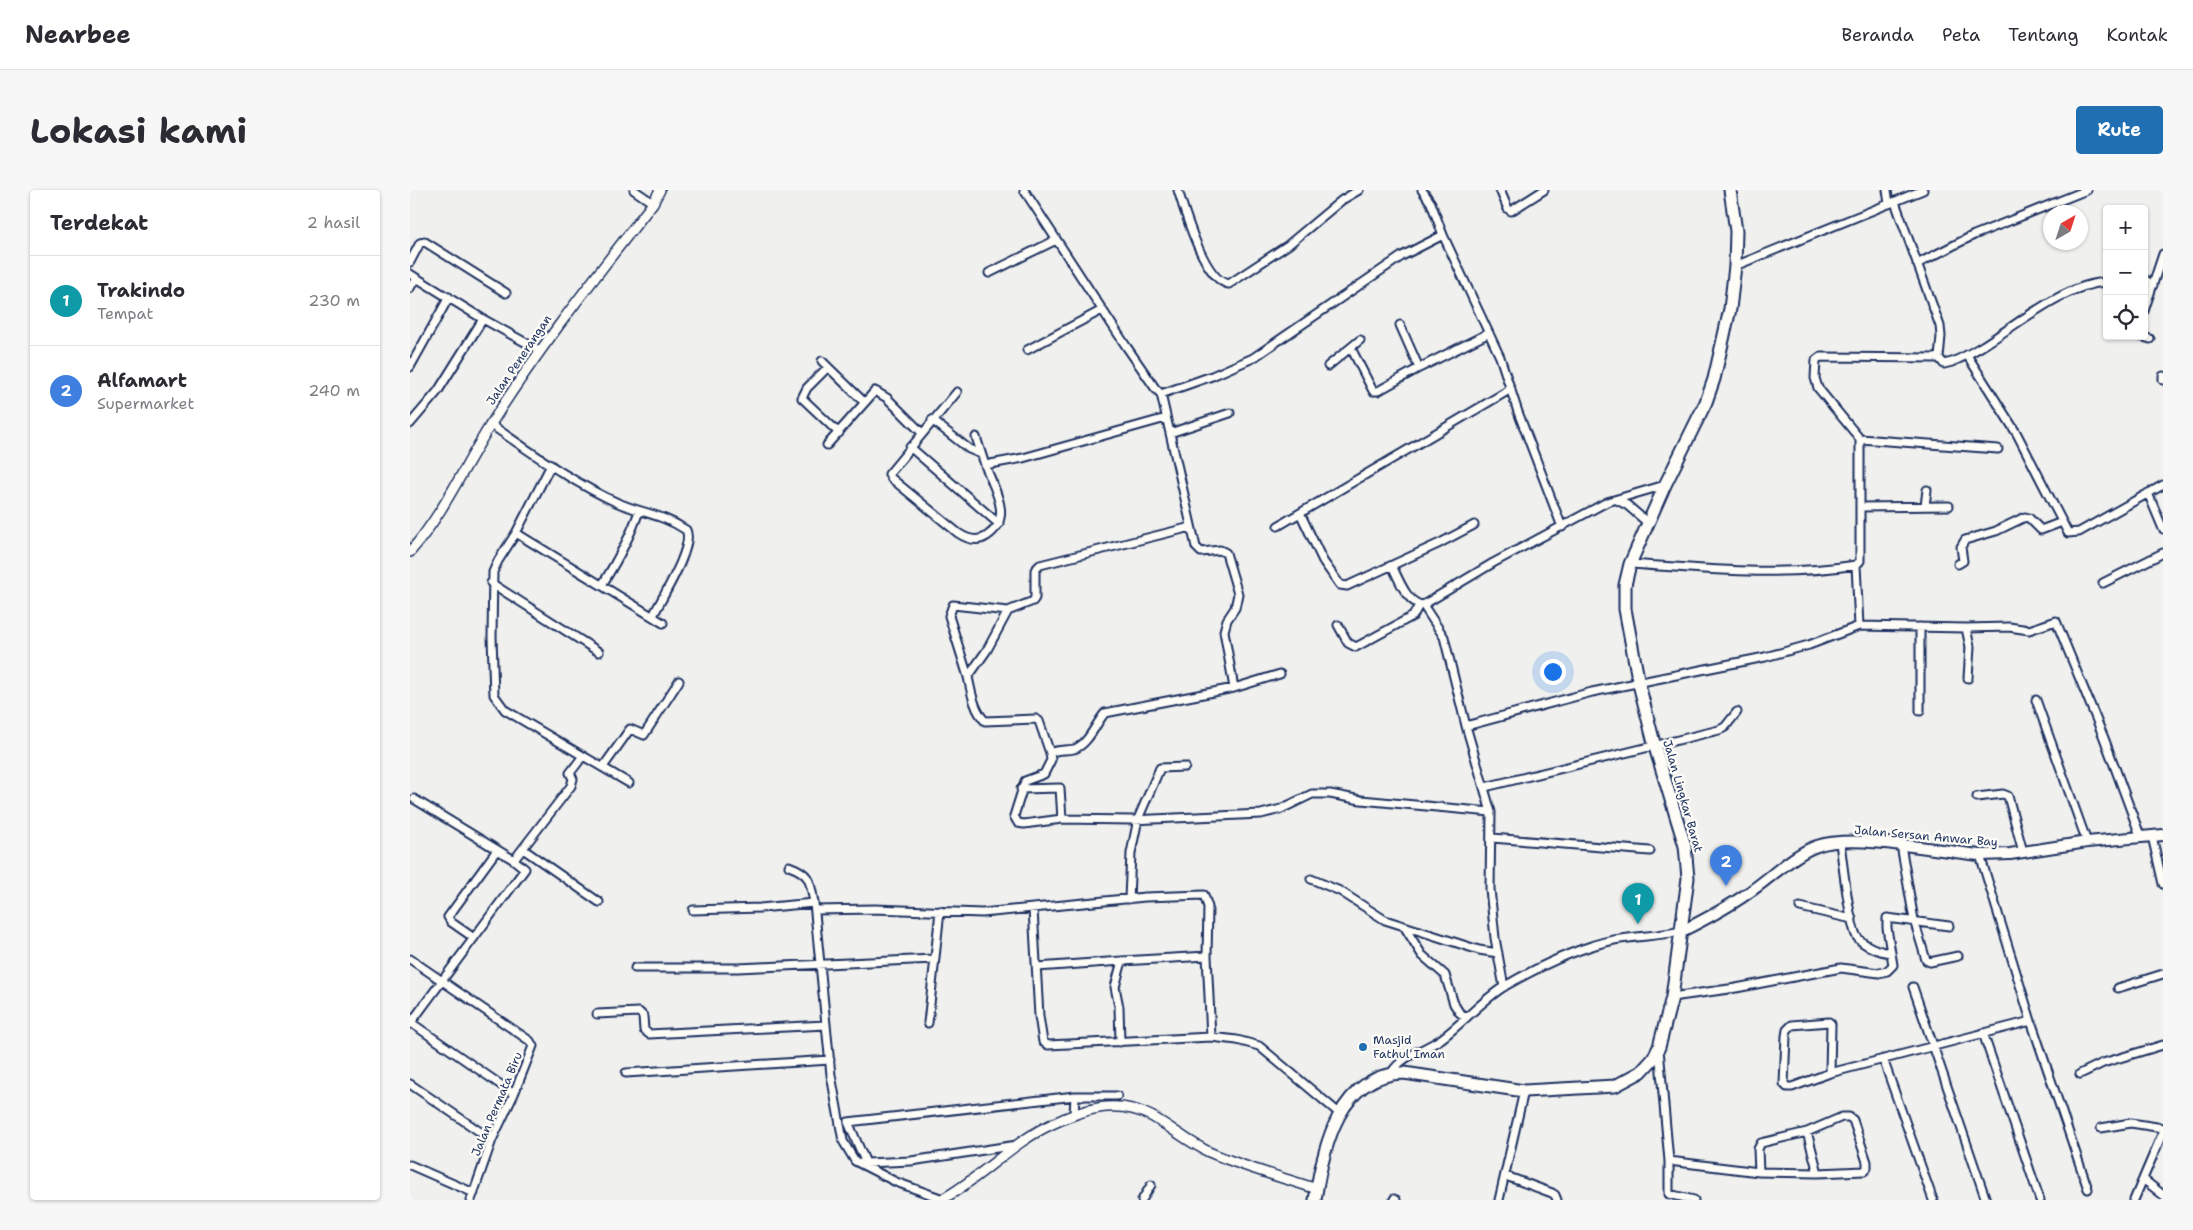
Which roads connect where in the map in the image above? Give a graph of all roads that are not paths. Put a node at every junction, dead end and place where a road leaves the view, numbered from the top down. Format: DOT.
graph roads {
  1 [pos="634,190"];
  2 [pos="660,190"];
  3 [pos="1024,190"];
  4 [pos="1178,190"];
  5 [pos="1359,190"];
  6 [pos="1422,190"];
  7 [pos="1500,190"];
  8 [pos="1544,190"];
  9 [pos="1730,190"];
  10 [pos="1887,190"];
  11 [pos="1923,190"];
  12 [pos="2087,190"];
  13 [pos="653,203"];
  14 [pos="1892,203"];
  15 [pos="1444,235"];
  16 [pos="1056,240"];
  17 [pos="2163,254"];
  18 [pos="410,262"];
  19 [pos="1917,264"];
  20 [pos="1735,266"];
  21 [pos="990,273"];
  22 [pos="413,276"];
  23 [pos="2103,282"];
  24 [pos="2148,282"];
  25 [pos="2153,285"];
  26 [pos="410,288"];
  27 [pos="506,293"];
  28 [pos="449,297"];
  29 [pos="2148,299"];
  30 [pos="1102,310"];
  31 [pos="483,319"];
  32 [pos="1400,325"];
  33 [pos="1489,333"];
  34 [pos="1360,340"];
  35 [pos="1351,348"];
  36 [pos="539,350"];
  37 [pos="1027,350"];
  38 [pos="1967,355"];
  39 [pos="1940,358"];
  40 [pos="822,361"];
  41 [pos="1328,366"];
  42 [pos="410,367"];
  43 [pos="828,367"];
  44 [pos="1420,368"];
  45 [pos="2163,376"];
  46 [pos="2163,380"];
  47 [pos="1511,389"];
  48 [pos="957,392"];
  49 [pos="1162,394"];
  50 [pos="864,402"];
  51 [pos="1230,413"];
  52 [pos="1166,418"];
  53 [pos="932,420"];
  54 [pos="410,424"];
  55 [pos="490,424"];
  56 [pos="839,433"];
  57 [pos="922,433"];
  58 [pos="1170,433"];
  59 [pos="976,437"];
  60 [pos="1860,440"];
  61 [pos="828,445"];
  62 [pos="910,447"];
  63 [pos="1998,449"];
  64 [pos="981,454"];
  65 [pos="550,466"];
  66 [pos="984,466"];
  67 [pos="1665,485"];
  68 [pos="2163,485"];
  69 [pos="1927,490"];
  70 [pos="2148,493"];
  71 [pos="1617,500"];
  72 [pos="1925,506"];
  73 [pos="1949,506"];
  74 [pos="1860,507"];
  75 [pos="639,511"];
  76 [pos="1300,513"];
  77 [pos="2062,522"];
  78 [pos="1648,523"];
  79 [pos="1000,524"];
  80 [pos="1474,525"];
  81 [pos="1278,526"];
  82 [pos="1192,527"];
  83 [pos="1562,527"];
  84 [pos="2163,529"];
  85 [pos="516,533"];
  86 [pos="410,552"];
  87 [pos="2163,553"];
  88 [pos="1630,564"];
  89 [pos="1958,564"];
  90 [pos="1856,565"];
  91 [pos="1392,566"];
  92 [pos="491,583"];
  93 [pos="2102,584"];
  94 [pos="602,586"];
  95 [pos="1421,605"];
  96 [pos="1008,611"];
  97 [pos="653,616"];
  98 [pos="663,623"];
  99 [pos="1338,624"];
  100 [pos="1859,626"];
  101 [pos="1920,627"];
  102 [pos="1966,628"];
  103 [pos="599,652"];
  104 [pos="1280,674"];
  105 [pos="968,677"];
  106 [pos="1968,678"];
  107 [pos="679,681"];
  108 [pos="1639,684"];
  109 [pos="1234,688"];
  110 [pos="2036,700"];
  111 [pos="1920,711"];
  112 [pos="1737,712"];
  113 [pos="1466,726"];
  114 [pos="1655,746"];
  115 [pos="1050,753"];
  116 [pos="583,756"];
  117 [pos="603,767"];
  118 [pos="1185,767"];
  119 [pos="629,783"];
  120 [pos="1485,787"];
  121 [pos="1021,789"];
  122 [pos="1977,797"];
  123 [pos="414,799"];
  124 [pos="1491,812"];
  125 [pos="1062,819"];
  126 [pos="1138,819"];
  127 [pos="2163,835"];
  128 [pos="2152,836"];
  129 [pos="1492,838"];
  130 [pos="2141,838"];
  131 [pos="1840,842"];
  132 [pos="2088,842"];
  133 [pos="1901,845"];
  134 [pos="523,849"];
  135 [pos="497,850"];
  136 [pos="1650,851"];
  137 [pos="2023,852"];
  138 [pos="1980,855"];
  139 [pos="514,860"];
  140 [pos="789,866"];
  141 [pos="1311,879"];
  142 [pos="2163,884"];
  143 [pos="1129,899"];
  144 [pos="599,902"];
  145 [pos="814,907"];
  146 [pos="1800,907"];
  147 [pos="1033,908"];
  148 [pos="693,910"];
  149 [pos="940,911"];
  150 [pos="1852,919"];
  151 [pos="1914,920"];
  152 [pos="1404,926"];
  153 [pos="1949,926"];
  154 [pos="1682,931"];
  155 [pos="474,938"];
  156 [pos="1498,953"];
  157 [pos="1891,953"];
  158 [pos="1207,956"];
  159 [pos="1958,956"];
  160 [pos="934,958"];
  161 [pos="410,959"];
  162 [pos="1122,961"];
  163 [pos="821,965"];
  164 [pos="1037,967"];
  165 [pos="635,968"];
  166 [pos="2163,974"];
  167 [pos="441,980"];
  168 [pos="1504,987"];
  169 [pos="1913,987"];
  170 [pos="2118,988"];
  171 [pos="1672,997"];
  172 [pos="597,1014"];
  173 [pos="1466,1018"];
  174 [pos="2031,1021"];
  175 [pos="410,1023"];
  176 [pos="928,1023"];
  177 [pos="826,1026"];
  178 [pos="1983,1033"];
  179 [pos="1211,1037"];
  180 [pos="1120,1042"];
  181 [pos="2163,1045"];
  182 [pos="1659,1046"];
  183 [pos="1934,1047"];
  184 [pos="1883,1059"];
  185 [pos="830,1060"];
  186 [pos="626,1073"];
  187 [pos="1391,1073"];
  188 [pos="1830,1073"];
  189 [pos="2080,1074"];
  190 [pos="410,1084"];
  191 [pos="1524,1091"];
  192 [pos="514,1094"];
  193 [pos="1075,1096"];
  194 [pos="1117,1096"];
  195 [pos="1339,1113"];
  196 [pos="1074,1115"];
  197 [pos="2101,1128"];
  198 [pos="2163,1128"];
  199 [pos="1807,1132"];
  200 [pos="2163,1132"];
  201 [pos="492,1140"];
  202 [pos="1017,1145"];
  203 [pos="855,1161"];
  204 [pos="1669,1161"];
  205 [pos="866,1163"];
  206 [pos="410,1165"];
  207 [pos="1759,1172"];
  208 [pos="1818,1173"];
  209 [pos="1506,1176"];
  210 [pos="2143,1178"];
  211 [pos="1151,1185"];
  212 [pos="2088,1189"];
  213 [pos="1316,1194"];
  214 [pos="2163,1195"];
  215 [pos="472,1196"];
  216 [pos="1668,1197"];
  217 [pos="942,1200"];
  218 [pos="1142,1200"];
  219 [pos="1500,1200"];
  220 [pos="1557,1200"];
  221 [pos="1694,1200"];
  222 [pos="1933,1200"];
  223 [pos="1986,1200"];
  224 [pos="2040,1200"];
  225 [pos="2134,1200"];
  1 -- 13 [label="street"];
  2 -- 13 [label="street, Jalan Penerangan"];
  3 -- 16 [label="street"];
  4 -- 5 [label="street"];
  6 -- 15 [label="street"];
  7 -- 8 [label="street"];
  9 -- 20 [label="highway, Jalan Lingkar Barat"];
  10 -- 14 [label="street"];
  11 -- 14 [label="street"];
  12 -- 19 [label="street"];
  13 -- 36 [label="street, Jalan Penerangan"];
  14 -- 19 [label="street"];
  14 -- 20 [label="street"];
  15 -- 33 [label="street"];
  15 -- 49 [label="street"];
  16 -- 21 [label="street"];
  16 -- 30 [label="street"];
  17 -- 25 [label="street"];
  18 -- 27 [label="street"];
  19 -- 39 [label="street"];
  20 -- 67 [label="highway, Jalan Lingkar Barat"];
  22 -- 26 [label="street"];
  22 -- 28 [label="street"];
  23 -- 38 [label="street"];
  24 -- 25 [label="street"];
  25 -- 29 [label="street"];
  28 -- 31 [label="street"];
  28 -- 42 [label="street"];
  30 -- 37 [label="street"];
  30 -- 49 [label="street"];
  31 -- 36 [label="street"];
  31 -- 54 [label="street"];
  32 -- 44 [label="street"];
  33 -- 44 [label="street"];
  33 -- 47 [label="street"];
  34 -- 35 [label="street"];
  35 -- 41 [label="street"];
  35 -- 44 [label="street"];
  36 -- 55 [label="street, Jalan Penerangan"];
  38 -- 39 [label="street"];
  38 -- 77 [label="street"];
  39 -- 60 [label="street"];
  40 -- 43 [label="street"];
  43 -- 50 [label="street"];
  43 -- 56 [label="street"];
  45 -- 46 [label="street"];
  47 -- 76 [label="street"];
  47 -- 83 [label="street"];
  48 -- 53 [label="street"];
  49 -- 52 [label="street"];
  50 -- 56 [label="street"];
  50 -- 57 [label="street"];
  51 -- 58 [label="street"];
  52 -- 58 [label="street"];
  52 -- 66 [label="street"];
  53 -- 57 [label="street"];
  53 -- 64 [label="street"];
  55 -- 65 [label="street"];
  55 -- 86 [label="street, Jalan Penerangan"];
  56 -- 61 [label="street"];
  57 -- 62 [label="street"];
  58 -- 82 [label="street"];
  59 -- 64 [label="street"];
  60 -- 63 [label="street"];
  60 -- 74 [label="street"];
  62 -- 79 [label="street"];
  62 -- 79 [label="street"];
  64 -- 66 [label="street"];
  65 -- 75 [label="street"];
  65 -- 85 [label="street"];
  66 -- 79 [label="street"];
  67 -- 71 [label="street"];
  67 -- 78 [label="highway, Jalan Lingkar Barat"];
  68 -- 70 [label="street"];
  69 -- 72 [label="street"];
  70 -- 77 [label="street"];
  70 -- 84 [label="street"];
  71 -- 78 [label="street"];
  71 -- 83 [label="street"];
  72 -- 73 [label="street"];
  72 -- 74 [label="street"];
  74 -- 90 [label="street"];
  75 -- 94 [label="street"];
  75 -- 97 [label="street"];
  76 -- 81 [label="street"];
  76 -- 91 [label="street"];
  77 -- 89 [label="street"];
  78 -- 88 [label="highway, Jalan Lingkar Barat"];
  80 -- 91 [label="street"];
  82 -- 96 [label="street"];
  82 -- 109 [label="street"];
  83 -- 95 [label="street"];
  85 -- 92 [label="street"];
  85 -- 94 [label="street"];
  87 -- 93 [label="street"];
  88 -- 90 [label="street"];
  88 -- 108 [label="highway, Jalan Lingkar Barat"];
  90 -- 100 [label="street"];
  91 -- 95 [label="street"];
  92 -- 103 [label="street"];
  92 -- 116 [label="street"];
  94 -- 97 [label="street"];
  95 -- 99 [label="street"];
  95 -- 113 [label="street"];
  96 -- 105 [label="street"];
  96 -- 105 [label="street"];
  97 -- 98 [label="street"];
  100 -- 101 [label="street"];
  100 -- 108 [label="street"];
  101 -- 102 [label="street"];
  101 -- 111 [label="street"];
  102 -- 106 [label="street"];
  102 -- 130 [label="street"];
  104 -- 109 [label="street"];
  105 -- 115 [label="street"];
  107 -- 117 [label="street"];
  108 -- 113 [label="street"];
  108 -- 114 [label="highway, Jalan Lingkar Barat"];
  109 -- 115 [label="street"];
  110 -- 132 [label="street"];
  112 -- 114 [label="street"];
  113 -- 120 [label="street"];
  114 -- 120 [label="street"];
  114 -- 154 [label="highway, Jalan Lingkar Barat"];
  115 -- 121 [label="street"];
  116 -- 117 [label="street"];
  116 -- 134 [label="street"];
  117 -- 119 [label="street"];
  118 -- 126 [label="street"];
  120 -- 124 [label="street"];
  121 -- 125 [label="street"];
  121 -- 125 [label="street"];
  122 -- 137 [label="street"];
  123 -- 135 [label="street"];
  124 -- 126 [label="street"];
  124 -- 129 [label="street"];
  125 -- 126 [label="street"];
  126 -- 143 [label="street"];
  127 -- 128 [label="main road, Jalan Sersan Anwar Bay"];
  128 -- 130 [label="main road, Jalan Sersan Anwar Bay"];
  128 -- 142 [label="street"];
  129 -- 136 [label="street"];
  129 -- 156 [label="street"];
  130 -- 132 [label="main road, Jalan Sersan Anwar Bay"];
  131 -- 133 [label="main road, Jalan Sersan Anwar Bay"];
  131 -- 150 [label="street"];
  131 -- 154 [label="main road, Jalan Sersan Anwar Bay"];
  132 -- 137 [label="main road, Jalan Sersan Anwar Bay"];
  133 -- 138 [label="main road, Jalan Sersan Anwar Bay"];
  133 -- 151 [label="street"];
  134 -- 139 [label="street"];
  134 -- 144 [label="street"];
  135 -- 139 [label="street"];
  135 -- 155 [label="street"];
  137 -- 138 [label="main road, Jalan Sersan Anwar Bay"];
  138 -- 174 [label="street"];
  139 -- 155 [label="street"];
  140 -- 145 [label="street"];
  141 -- 152 [label="street"];
  143 -- 147 [label="street"];
  143 -- 158 [label="street"];
  145 -- 148 [label="street"];
  145 -- 149 [label="street"];
  145 -- 163 [label="street"];
  146 -- 150 [label="street"];
  147 -- 149 [label="street"];
  147 -- 164 [label="street"];
  149 -- 160 [label="street"];
  150 -- 157 [label="street"];
  151 -- 153 [label="street"];
  151 -- 157 [label="street"];
  151 -- 159 [label="street"];
  152 -- 156 [label="street"];
  152 -- 173 [label="street"];
  154 -- 168 [label="street"];
  154 -- 171 [label="highway, Jalan Lingkar Barat"];
  155 -- 167 [label="street"];
  156 -- 168 [label="street"];
  157 -- 171 [label="street"];
  158 -- 162 [label="street"];
  158 -- 179 [label="street"];
  160 -- 163 [label="street"];
  160 -- 176 [label="street"];
  161 -- 167 [label="street, Jalan Permata Biru"];
  162 -- 164 [label="street"];
  162 -- 180 [label="street"];
  163 -- 165 [label="street"];
  163 -- 177 [label="street"];
  164 -- 180 [label="street"];
  166 -- 170 [label="street"];
  167 -- 175 [label="street"];
  167 -- 192 [label="street, Jalan Permata Biru"];
  168 -- 173 [label="street"];
  169 -- 183 [label="street"];
  171 -- 182 [label="highway, Jalan Lingkar Barat"];
  172 -- 177 [label="street"];
  173 -- 187 [label="street"];
  174 -- 178 [label="street"];
  174 -- 212 [label="street"];
  175 -- 192 [label="street"];
  177 -- 185 [label="street"];
  178 -- 183 [label="street"];
  178 -- 224 [label="street"];
  179 -- 180 [label="street"];
  179 -- 195 [label="street"];
  181 -- 189 [label="street"];
  182 -- 191 [label="highway, Jalan Lingkar Barat"];
  182 -- 204 [label="street"];
  183 -- 184 [label="street"];
  183 -- 223 [label="street"];
  184 -- 188 [label="street"];
  184 -- 222 [label="street"];
  185 -- 186 [label="street"];
  185 -- 203 [label="street"];
  187 -- 191 [label="highway, Jalan Lingkar Barat"];
  187 -- 195 [label="highway, Jalan Lingkar Barat"];
  188 -- 188 [label="street"];
  190 -- 201 [label="street"];
  191 -- 209 [label="street"];
  192 -- 201 [label="street, Jalan Permata Biru"];
  193 -- 194 [label="street"];
  193 -- 196 [label="street"];
  193 -- 205 [label="street"];
  195 -- 213 [label="highway, Jalan Lingkar Barat"];
  196 -- 202 [label="street"];
  196 -- 213 [label="street"];
  197 -- 198 [label="street"];
  199 -- 207 [label="street"];
  199 -- 208 [label="street"];
  199 -- 208 [label="street"];
  200 -- 210 [label="street"];
  201 -- 215 [label="street, Jalan Permata Biru"];
  202 -- 205 [label="street"];
  202 -- 217 [label="street"];
  203 -- 205 [label="street"];
  203 -- 217 [label="street"];
  204 -- 207 [label="street"];
  204 -- 216 [label="street"];
  206 -- 215 [label="street"];
  207 -- 208 [label="street"];
  209 -- 219 [label="street"];
  209 -- 220 [label="street"];
  210 -- 214 [label="street"];
  210 -- 225 [label="street"];
  211 -- 218 [label="street"];
  216 -- 221 [label="street"];
}
